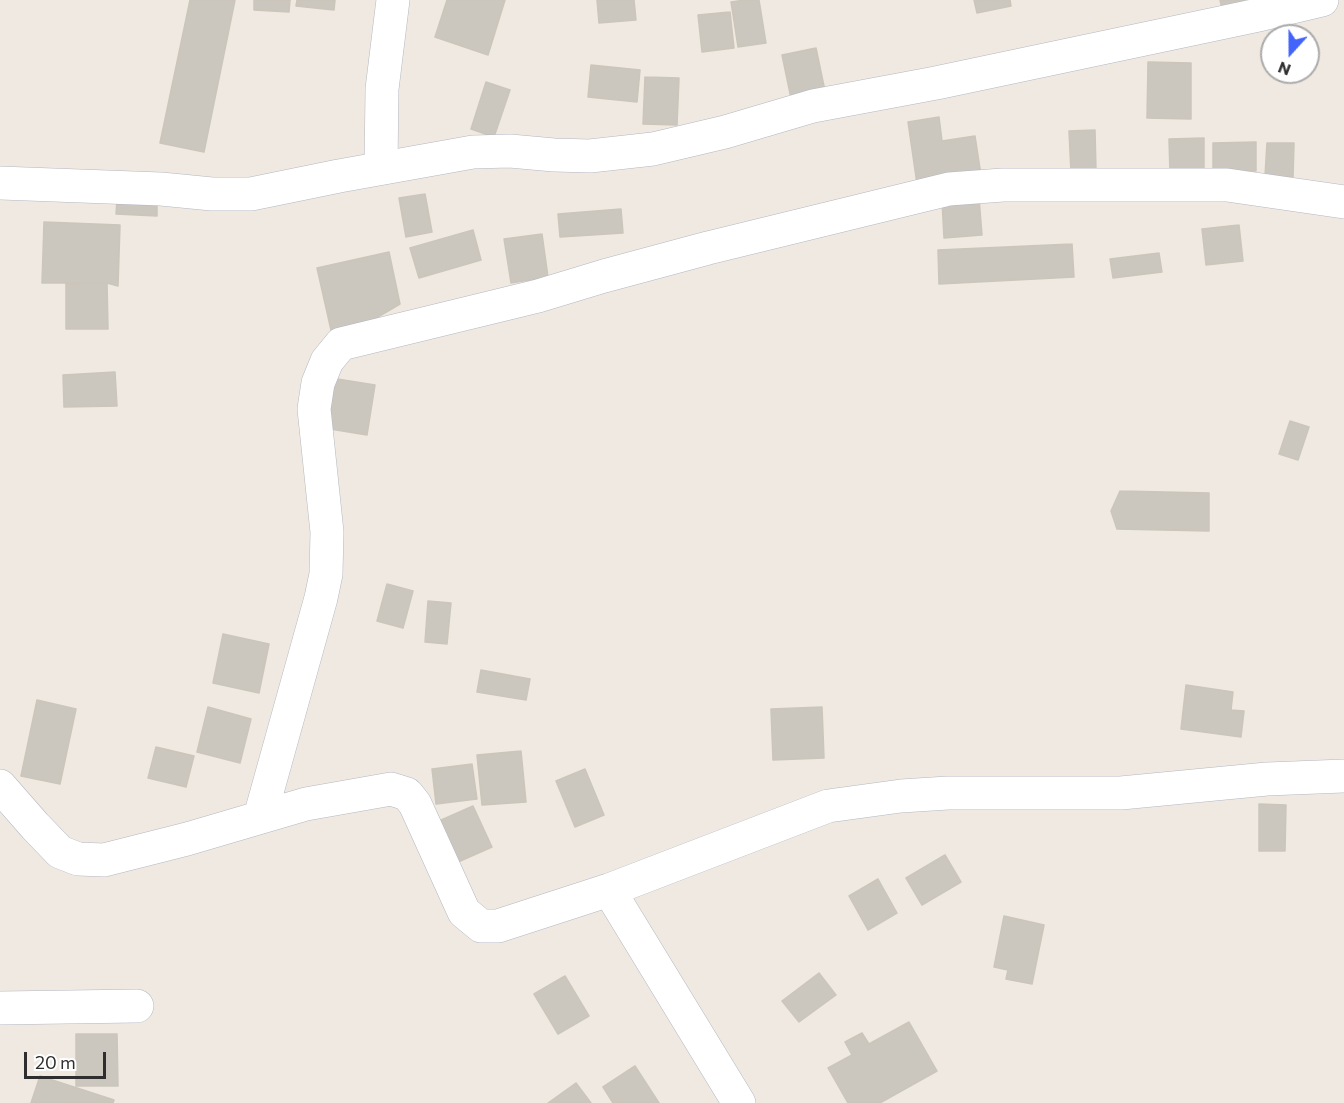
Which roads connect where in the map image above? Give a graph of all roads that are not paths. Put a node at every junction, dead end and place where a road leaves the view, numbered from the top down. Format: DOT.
graph roads {
  1 [pos="393,0"];
  2 [pos="1322,0"];
  3 [pos="381,168"];
  4 [pos="0,183"];
  5 [pos="1344,202"];
  6 [pos="1344,776"];
  7 [pos="0,786"];
  8 [pos="260,817"];
  9 [pos="609,890"];
  10 [pos="137,1006"];
  11 [pos="0,1008"];
  12 [pos="739,1103"];
  1 -- 3 [label="street"];
  2 -- 3 [label="street"];
  3 -- 4 [label="street"];
  5 -- 8 [label="street"];
  6 -- 9 [label="street"];
  7 -- 8 [label="street"];
  8 -- 9 [label="street"];
  9 -- 12 [label="street"];
  10 -- 11 [label="street"];
}
